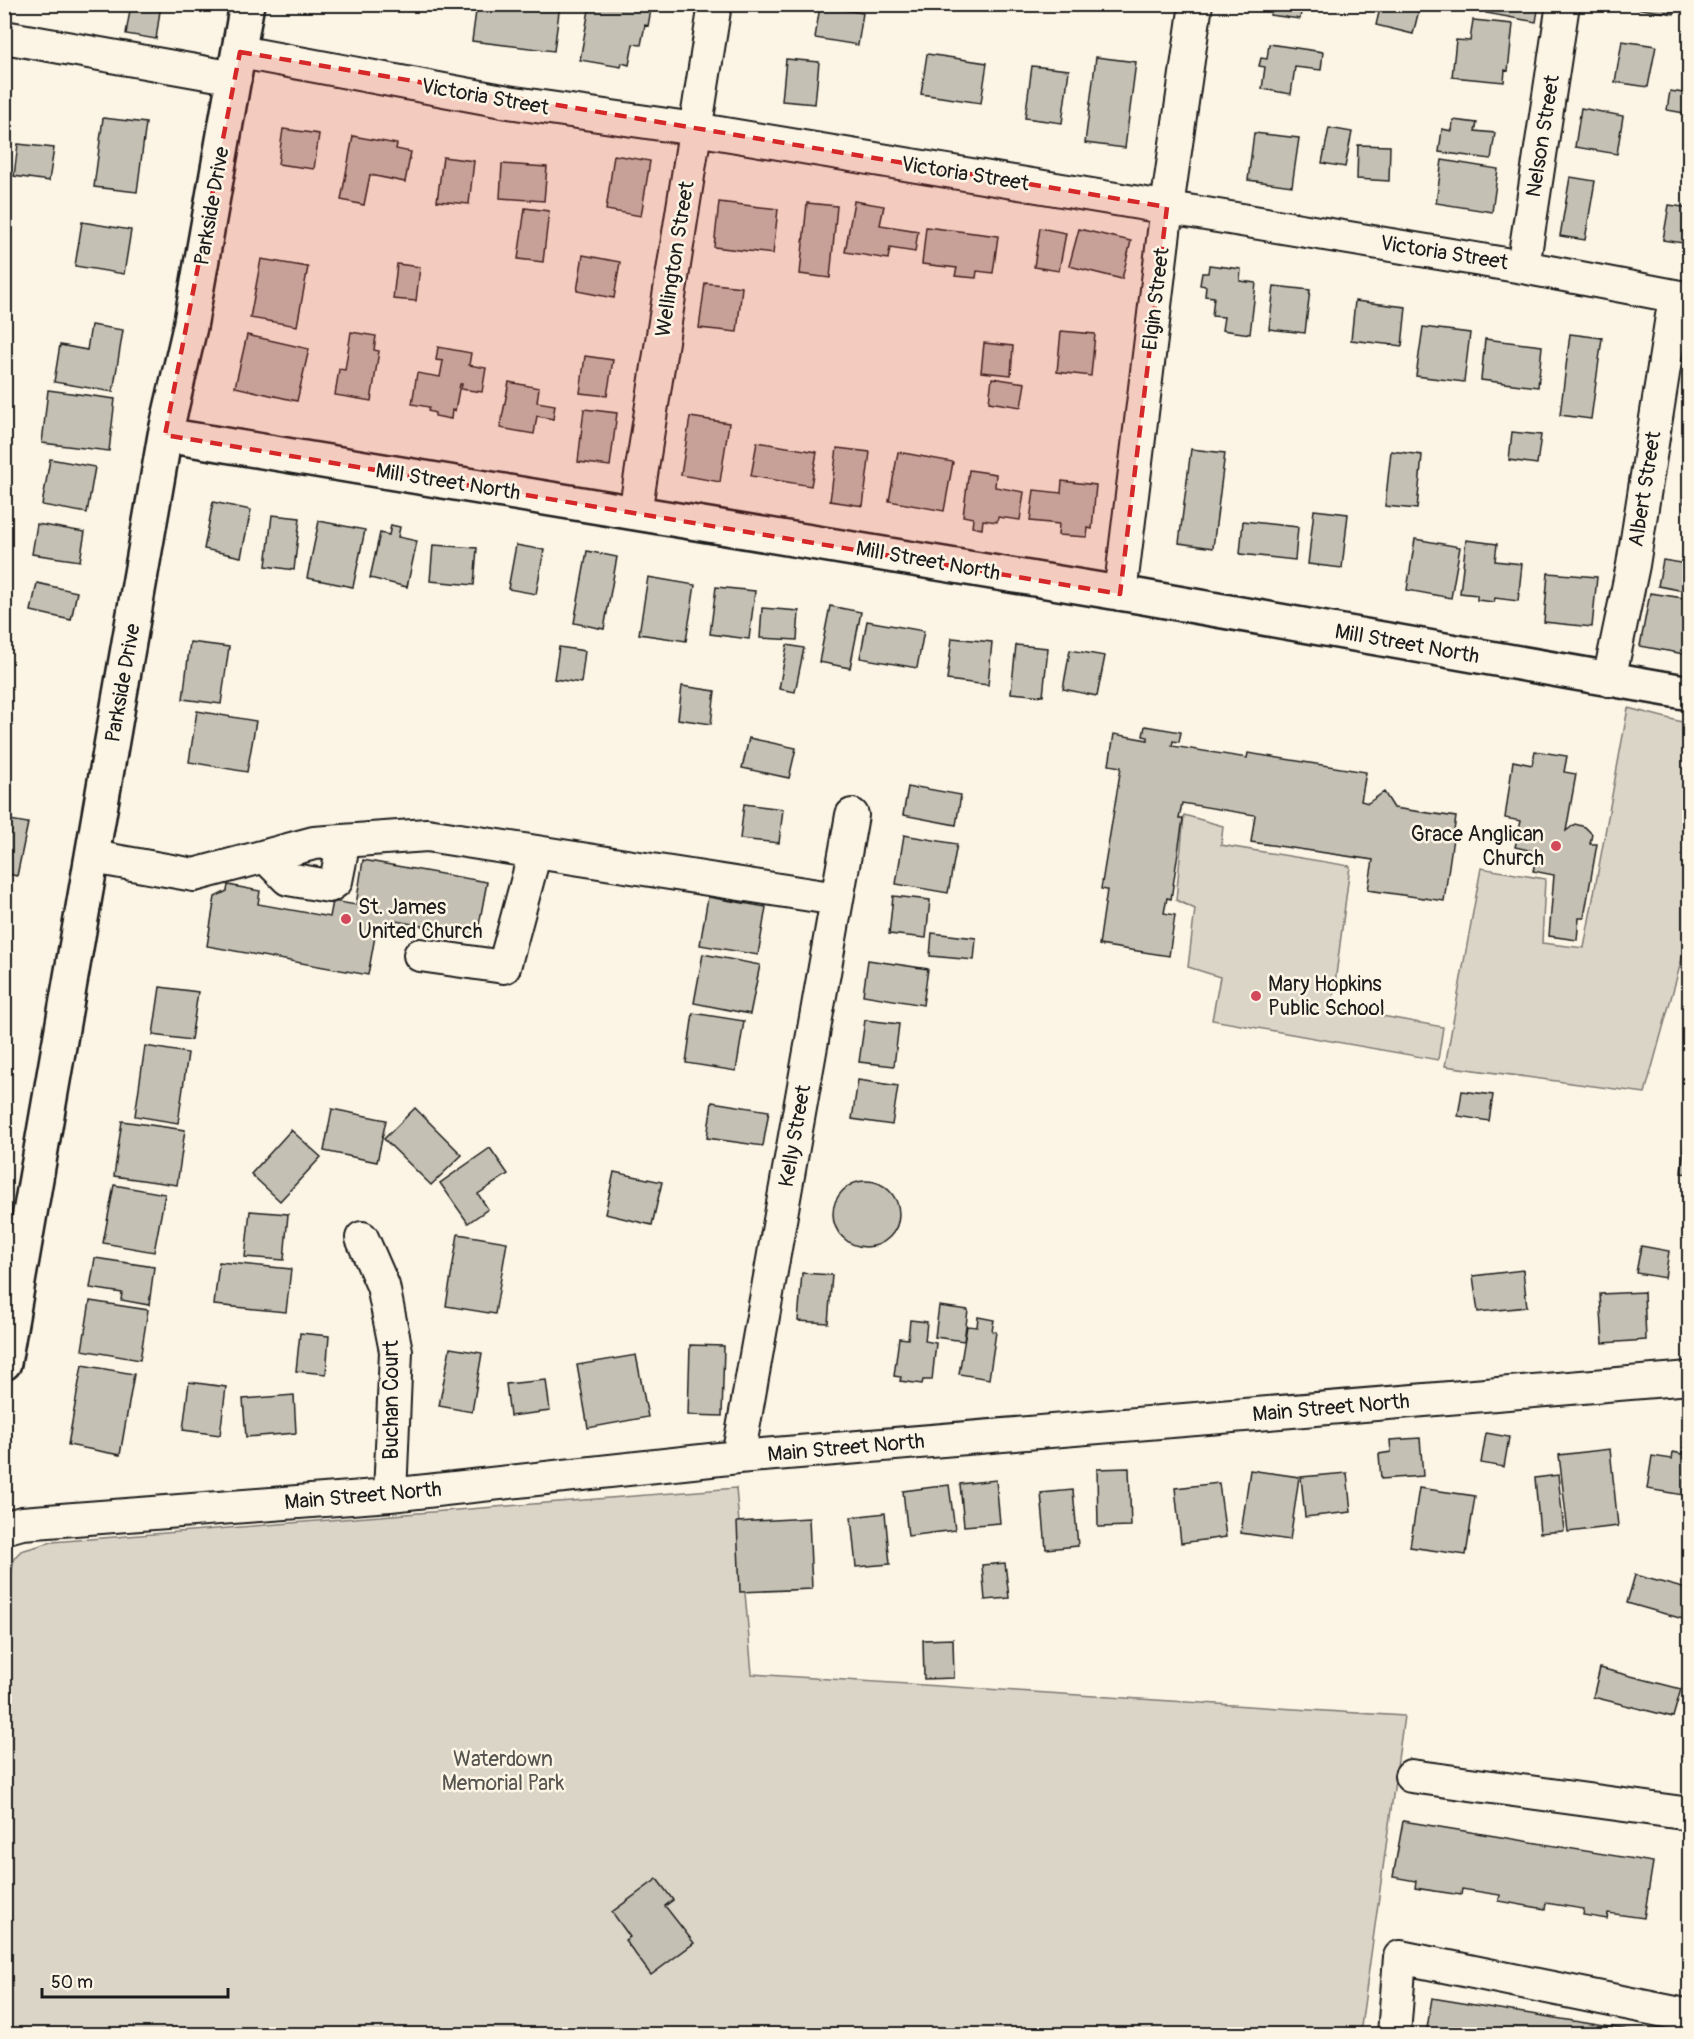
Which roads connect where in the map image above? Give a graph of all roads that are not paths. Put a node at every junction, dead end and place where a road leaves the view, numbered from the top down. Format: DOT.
graph roads {
  1 [pos="247,4"];
  2 [pos="715,4"];
  3 [pos="1196,4"];
  4 [pos="1563,4"];
  5 [pos="4,37"];
  6 [pos="238,65"];
  7 [pos="695,129"];
  8 [pos="1167,207"];
  9 [pos="1523,267"];
  10 [pos="1682,298"];
  11 [pos="165,435"];
  12 [pos="635,513"];
  13 [pos="1120,594"];
  14 [pos="1609,680"];
  15 [pos="1689,693"];
  16 [pos="852,815"];
  17 [pos="344,841"];
  18 [pos="535,852"];
  19 [pos="265,856"];
  20 [pos="93,857"];
  21 [pos="837,899"];
  22 [pos="420,955"];
  23 [pos="362,1238"];
  24 [pos="4,1363"];
  25 [pos="1689,1378"];
  26 [pos="738,1457"];
  27 [pos="390,1495"];
  28 [pos="4,1528"];
  29 [pos="1411,1776"];
  30 [pos="1689,1814"];
  31 [pos="1689,2016"];
  32 [pos="1394,2034"];
  1 -- 6 [label="main road, Parkside Drive"];
  2 -- 7 [label="street, Wellington Street"];
  3 -- 8 [label="street, Elgin Street"];
  4 -- 9 [label="street, Nelson Street"];
  5 -- 6 [label="street, Victoria Street"];
  6 -- 7 [label="street, Victoria Street"];
  6 -- 11 [label="main road, Parkside Drive"];
  7 -- 8 [label="street, Victoria Street"];
  7 -- 12 [label="street, Wellington Street"];
  8 -- 9 [label="street, Victoria Street"];
  8 -- 13 [label="street, Elgin Street"];
  9 -- 10 [label="street, Victoria Street"];
  10 -- 14 [label="street, Albert Street"];
  11 -- 12 [label="main road, Mill Street North"];
  11 -- 20 [label="main road, Parkside Drive"];
  12 -- 13 [label="main road, Mill Street North"];
  13 -- 14 [label="main road, Mill Street North"];
  14 -- 15 [label="main road, Mill Street North"];
  16 -- 21 [label="street, Kelly Street"];
  17 -- 18 [label="street"];
  17 -- 19 [label="street"];
  17 -- 19 [label="street"];
  18 -- 21 [label="street"];
  18 -- 22 [label="street"];
  19 -- 20 [label="street"];
  20 -- 24 [label="main road, Parkside Drive"];
  21 -- 26 [label="street, Kelly Street"];
  23 -- 27 [label="street, Buchan Court"];
  25 -- 26 [label="street, Main Street North"];
  26 -- 27 [label="street, Main Street North"];
  27 -- 28 [label="street, Main Street North"];
  29 -- 30 [label="street"];
  31 -- 32 [label="street"];
}
